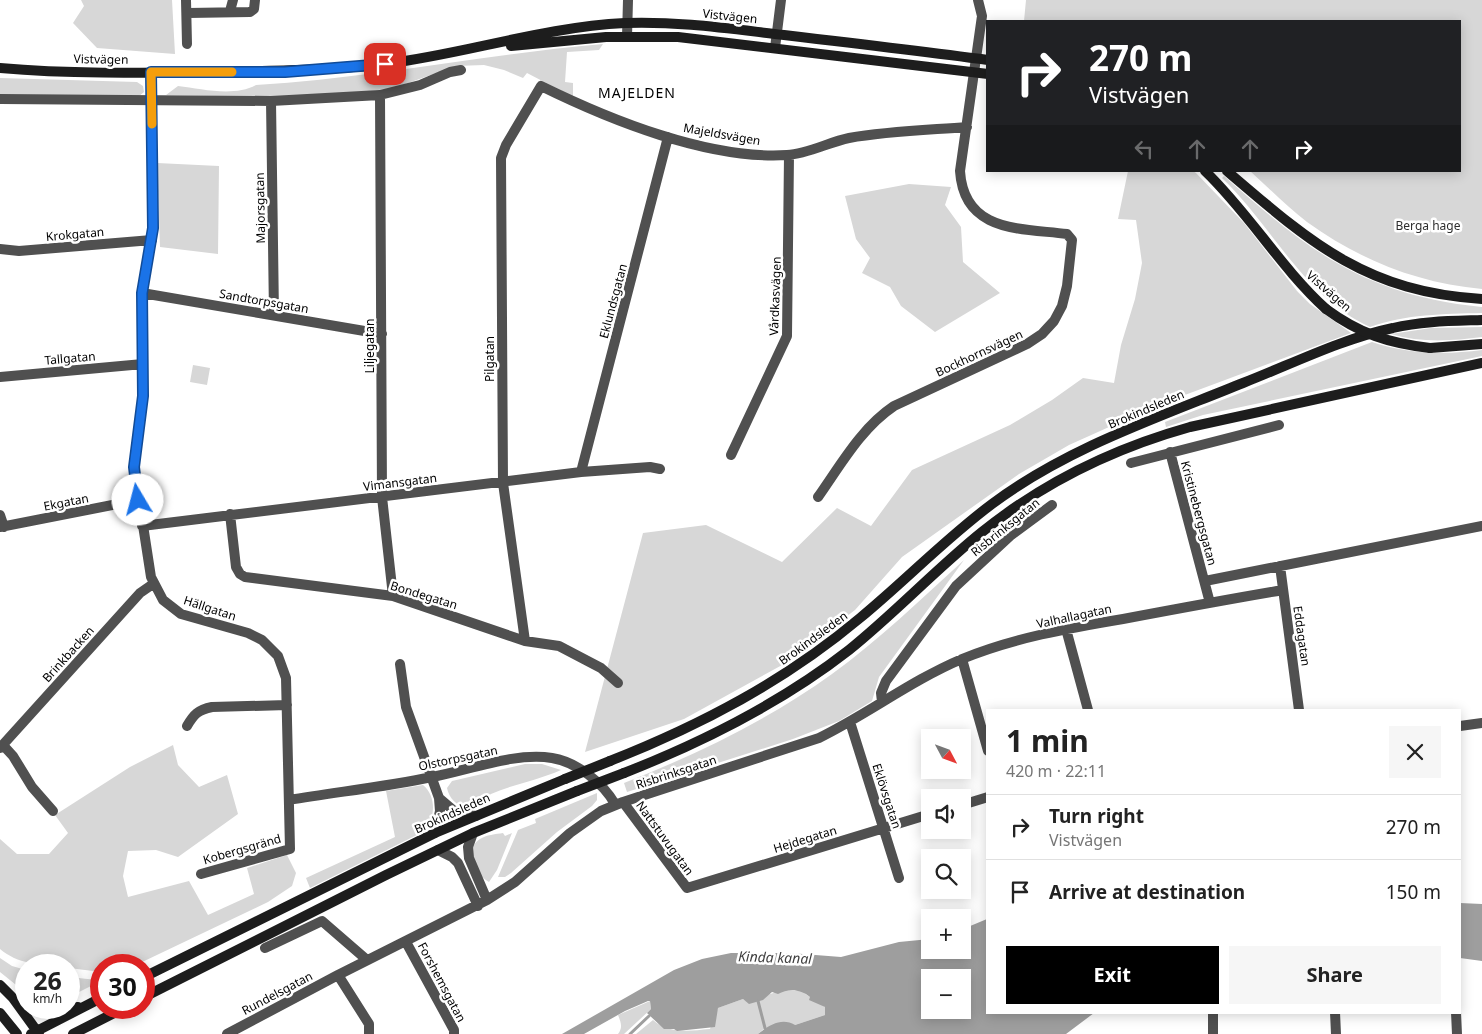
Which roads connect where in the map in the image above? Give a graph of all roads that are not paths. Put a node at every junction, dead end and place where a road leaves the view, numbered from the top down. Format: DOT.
graph roads {
  1 [pos="186,0"];
  2 [pos="233,0"];
  3 [pos="255,0"];
  4 [pos="628,0"];
  5 [pos="781,0"];
  6 [pos="978,0"];
  7 [pos="230,11"];
  8 [pos="188,13"];
  9 [pos="628,23"];
  10 [pos="777,34"];
  11 [pos="627,37"];
  12 [pos="188,44"];
  13 [pos="775,48"];
  14 [pos="470,50"];
  15 [pos="976,58"];
  16 [pos="986,60"];
  17 [pos="0,68"];
  18 [pos="461,70"];
  19 [pos="151,72"];
  20 [pos="974,72"];
  21 [pos="986,74"];
  22 [pos="540,86"];
  23 [pos="380,95"];
  24 [pos="0,99"];
  25 [pos="152,100"];
  26 [pos="271,102"];
  27 [pos="967,126"];
  28 [pos="668,136"];
  29 [pos="789,156"];
  30 [pos="1206,172"];
  31 [pos="1228,172"];
  32 [pos="152,240"];
  33 [pos="0,249"];
  34 [pos="142,293"];
  35 [pos="1482,299"];
  36 [pos="274,315"];
  37 [pos="1482,320"];
  38 [pos="382,334"];
  39 [pos="1482,344"];
  40 [pos="1482,363"];
  41 [pos="143,364"];
  42 [pos="0,377"];
  43 [pos="1280,425"];
  44 [pos="1170,452"];
  45 [pos="731,455"];
  46 [pos="1131,463"];
  47 [pos="660,469"];
  48 [pos="581,472"];
  49 [pos="503,483"];
  50 [pos="382,497"];
  51 [pos="818,497"];
  52 [pos="138,500"];
  53 [pos="1052,505"];
  54 [pos="230,514"];
  55 [pos="0,515"];
  56 [pos="142,526"];
  57 [pos="1482,526"];
  58 [pos="2,527"];
  59 [pos="1280,566"];
  60 [pos="1205,581"];
  61 [pos="153,584"];
  62 [pos="1283,590"];
  63 [pos="393,596"];
  64 [pos="1210,603"];
  65 [pos="1066,629"];
  66 [pos="525,640"];
  67 [pos="962,659"];
  68 [pos="400,664"];
  69 [pos="618,683"];
  70 [pos="882,702"];
  71 [pos="287,705"];
  72 [pos="1088,709"];
  73 [pos="1299,709"];
  74 [pos="850,722"];
  75 [pos="1482,723"];
  76 [pos="187,726"];
  77 [pos="1461,726"];
  78 [pos="986,744"];
  79 [pos="2,746"];
  80 [pos="430,777"];
  81 [pos="439,798"];
  82 [pos="986,798"];
  83 [pos="289,800"];
  84 [pos="971,802"];
  85 [pos="619,803"];
  86 [pos="53,811"];
  87 [pos="476,816"];
  88 [pos="921,817"];
  89 [pos="884,828"];
  90 [pos="435,833"];
  91 [pos="473,833"];
  92 [pos="290,849"];
  93 [pos="438,850"];
  94 [pos="201,874"];
  95 [pos="899,878"];
  96 [pos="687,888"];
  97 [pos="487,900"];
  98 [pos="478,906"];
  99 [pos="406,942"];
  100 [pos="265,948"];
  101 [pos="367,960"];
  102 [pos="155,972"];
  103 [pos="338,974"];
  104 [pos="0,985"];
  105 [pos="155,992"];
  106 [pos="13,998"];
  107 [pos="90,1004"];
  108 [pos="80,1007"];
  109 [pos="84,1007"];
  110 [pos="0,1013"];
  111 [pos="1213,1014"];
  112 [pos="1335,1014"];
  113 [pos="1456,1014"];
  114 [pos="104,1019"];
  115 [pos="83,1031"];
  116 [pos="35,1033"];
  117 [pos="16,1034"];
  118 [pos="73,1034"];
  119 [pos="227,1034"];
  120 [pos="369,1034"];
  121 [pos="454,1034"];
  122 [pos="1214,1034"];
  123 [pos="1336,1034"];
  124 [pos="1457,1034"];
  1 -- 8 [label="street"];
  2 -- 7 [label="street"];
  3 -- 7 [label="street"];
  4 -- 9 [label="street"];
  5 -- 10 [label="street"];
  6 -- 15 [label="street, Bockhornsvägen"];
  7 -- 8 [label="street"];
  8 -- 12 [label="street"];
  9 -- 10 [label="main road, Vistvägen"];
  9 -- 11 [label="street"];
  9 -- 14 [label="main road, Vistvägen"];
  10 -- 13 [label="street"];
  10 -- 15 [label="main road, Vistvägen"];
  11 -- 13 [label="main road, Vistvägen"];
  11 -- 14 [label="main road, Vistvägen"];
  13 -- 20 [label="main road, Vistvägen"];
  14 -- 19 [label="main road, Vistvägen"];
  15 -- 16 [label="main road, Vistvägen"];
  15 -- 20 [label="street, Bockhornsvägen"];
  17 -- 19 [label="main road, Vistvägen"];
  18 -- 23 [label="street"];
  19 -- 25 [label="street, Hällgatan"];
  20 -- 21 [label="main road, Vistvägen"];
  20 -- 27 [label="street, Bockhornsvägen"];
  22 -- 28 [label="street, Majeldsvägen"];
  22 -- 49 [label="street, Pilgatan"];
  23 -- 26 [label="street"];
  23 -- 38 [label="street, Liljegatan"];
  24 -- 25 [label="street"];
  25 -- 26 [label="street"];
  25 -- 32 [label="street, Hällgatan"];
  26 -- 36 [label="street, Majorsgatan"];
  27 -- 29 [label="street, Majeldsvägen"];
  27 -- 51 [label="street, Bockhornsvägen"];
  28 -- 29 [label="street, Majeldsvägen"];
  28 -- 48 [label="street, Eklundsgatan"];
  29 -- 45 [label="street, Vårdkasvägen"];
  30 -- 39 [label="main road, Vistvägen, bridge"];
  31 -- 35 [label="main road"];
  32 -- 33 [label="street, Krokgatan"];
  32 -- 34 [label="street, Hällgatan"];
  34 -- 36 [label="street, Sandtorpsgatan"];
  34 -- 41 [label="street, Hällgatan"];
  36 -- 38 [label="street, Sandtorpsgatan"];
  37 -- 87 [label="main road, Brokindsleden, bridge"];
  38 -- 50 [label="street, Liljegatan"];
  40 -- 91 [label="main road, bridge"];
  41 -- 42 [label="street, Tallgatan"];
  41 -- 52 [label="street, Hällgatan"];
  43 -- 44 [label="street, Kristinebergsgatan"];
  44 -- 46 [label="street"];
  44 -- 60 [label="street, Kristinebergsgatan"];
  47 -- 48 [label="street, Vimansgatan"];
  48 -- 49 [label="street, Vimansgatan"];
  49 -- 50 [label="street, Vimansgatan"];
  49 -- 66 [label="street, Pilgatan"];
  50 -- 54 [label="street, Vimansgatan"];
  50 -- 63 [label="street, Liljegatan"];
  52 -- 56 [label="street, Hällgatan"];
  52 -- 58 [label="street, Ekgatan"];
  53 -- 70 [label="street, Risbrinksgatan"];
  54 -- 56 [label="street, Vimansgatan"];
  54 -- 63 [label="street, Bondegatan"];
  55 -- 58 [label="street"];
  56 -- 61 [label="street, Hällgatan"];
  57 -- 59 [label="street"];
  59 -- 60 [label="street"];
  59 -- 62 [label="street, Eddagatan"];
  60 -- 64 [label="street, Kristinebergsgatan"];
  61 -- 71 [label="street, Hällgatan"];
  61 -- 79 [label="street, Brinkbacken"];
  62 -- 64 [label="street, Valhallagatan"];
  62 -- 73 [label="street, Eddagatan"];
  63 -- 66 [label="street, Bondegatan"];
  64 -- 65 [label="street, Valhallagatan"];
  65 -- 67 [label="street, Valhallagatan"];
  65 -- 72 [label="street"];
  66 -- 69 [label="street, Bondegatan"];
  67 -- 70 [label="street, Valhallagatan"];
  67 -- 78 [label="street"];
  68 -- 80 [label="street"];
  70 -- 74 [label="street, Risbrinksgatan"];
  71 -- 76 [label="street"];
  71 -- 83 [label="street, Hällgatan"];
  74 -- 85 [label="street, Risbrinksgatan"];
  74 -- 89 [label="street, Eklövsgatan"];
  75 -- 77 [label="street"];
  79 -- 86 [label="street, Brinkbacken"];
  80 -- 81 [label="street"];
  80 -- 83 [label="street, Olstorpsgatan"];
  80 -- 85 [label="street, Olstorpsgatan"];
  81 -- 87 [label="street"];
  81 -- 90 [label="street"];
  82 -- 84 [label="street"];
  83 -- 92 [label="street, Hällgatan"];
  85 -- 96 [label="street, Nattstuvugatan"];
  85 -- 97 [label="street, Risbrinksgatan"];
  87 -- 90 [label="main road, Brokindsleden"];
  88 -- 89 [label="street, Hejdegatan"];
  89 -- 95 [label="street, Eklövsgatan"];
  89 -- 96 [label="street, Hejdegatan"];
  90 -- 102 [label="main road, Brokindsleden"];
  91 -- 93 [label="main road"];
  91 -- 97 [label="street"];
  92 -- 94 [label="street, Kobergsgränd"];
  93 -- 98 [label="street"];
  93 -- 105 [label="main road"];
  97 -- 98 [label="street, Risbrinksgatan"];
  98 -- 99 [label="street, Risbrinksgatan"];
  99 -- 101 [label="street, Risbrinksgatan"];
  99 -- 121 [label="street, Forshemsgatan"];
  100 -- 101 [label="street"];
  101 -- 103 [label="street, Rundelsgatan"];
  103 -- 119 [label="street, Rundelsgatan"];
  103 -- 120 [label="street"];
  104 -- 106 [label="main road"];
  106 -- 116 [label="main road"];
  107 -- 109 [label="main road"];
  108 -- 109 [label="main road"];
  109 -- 116 [label="main road"];
  110 -- 117 [label="main road"];
  111 -- 122 [label="street"];
  112 -- 123 [label="street"];
  113 -- 124 [label="street"];
  114 -- 115 [label="main road"];
  115 -- 118 [label="main road"];
}
